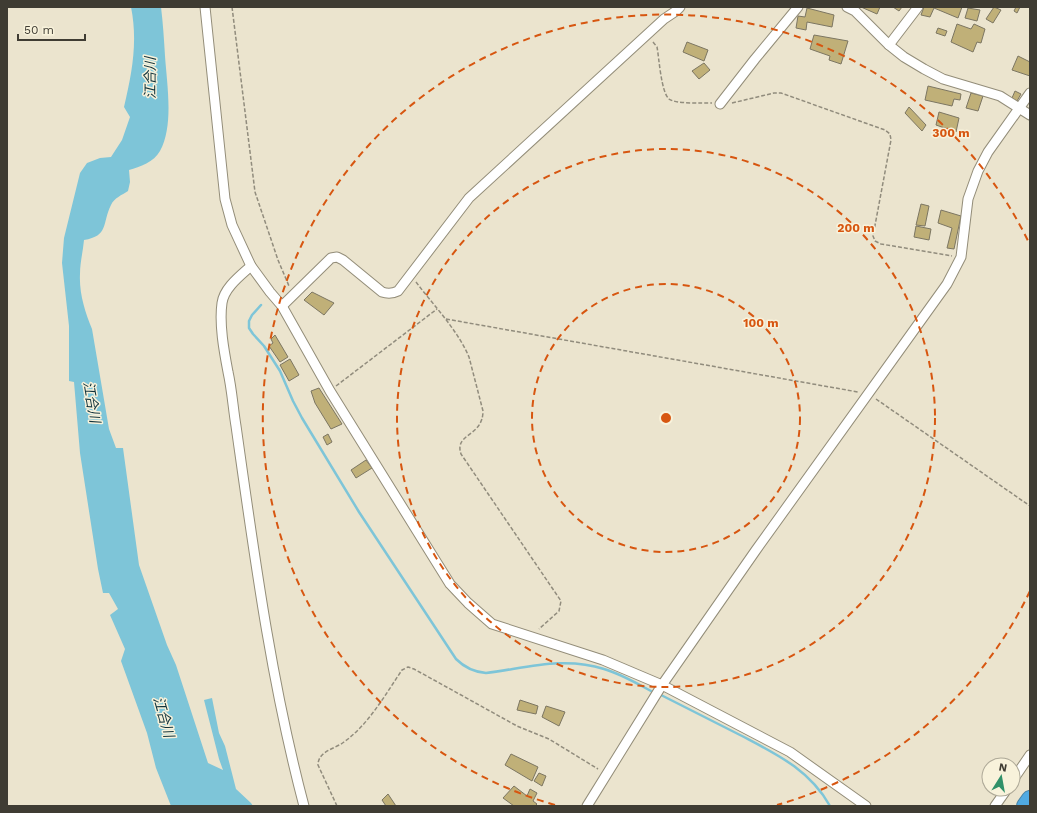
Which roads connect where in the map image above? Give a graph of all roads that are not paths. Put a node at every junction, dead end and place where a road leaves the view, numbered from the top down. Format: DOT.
graph roads {
  1 [pos="205,7"];
  2 [pos="680,7"];
  3 [pos="798,7"];
  4 [pos="847,7"];
  5 [pos="918,7"];
  6 [pos="889,45"];
  7 [pos="1030,93"];
  8 [pos="720,104"];
  9 [pos="1020,108"];
  10 [pos="1030,115"];
  11 [pos="251,266"];
  12 [pos="282,306"];
  13 [pos="662,685"];
  14 [pos="1030,755"];
  15 [pos="1021,768"];
  16 [pos="1001,797"];
  17 [pos="1030,799"];
  18 [pos="304,806"];
  19 [pos="587,806"];
  20 [pos="866,806"];
  21 [pos="995,806"];
  22 [pos="1025,806"];
  1 -- 11 [label="street"];
  2 -- 12 [label="street"];
  3 -- 8 [label="street"];
  4 -- 6 [label="street"];
  5 -- 6 [label="street"];
  6 -- 9 [label="street"];
  7 -- 9 [label="street"];
  9 -- 10 [label="street"];
  9 -- 13 [label="street"];
  11 -- 12 [label="street"];
  11 -- 18 [label="street"];
  12 -- 13 [label="street"];
  13 -- 19 [label="street"];
  13 -- 20 [label="street"];
  14 -- 15 [label="street"];
  16 -- 21 [label="street"];
  17 -- 22 [label="highway"];
}
